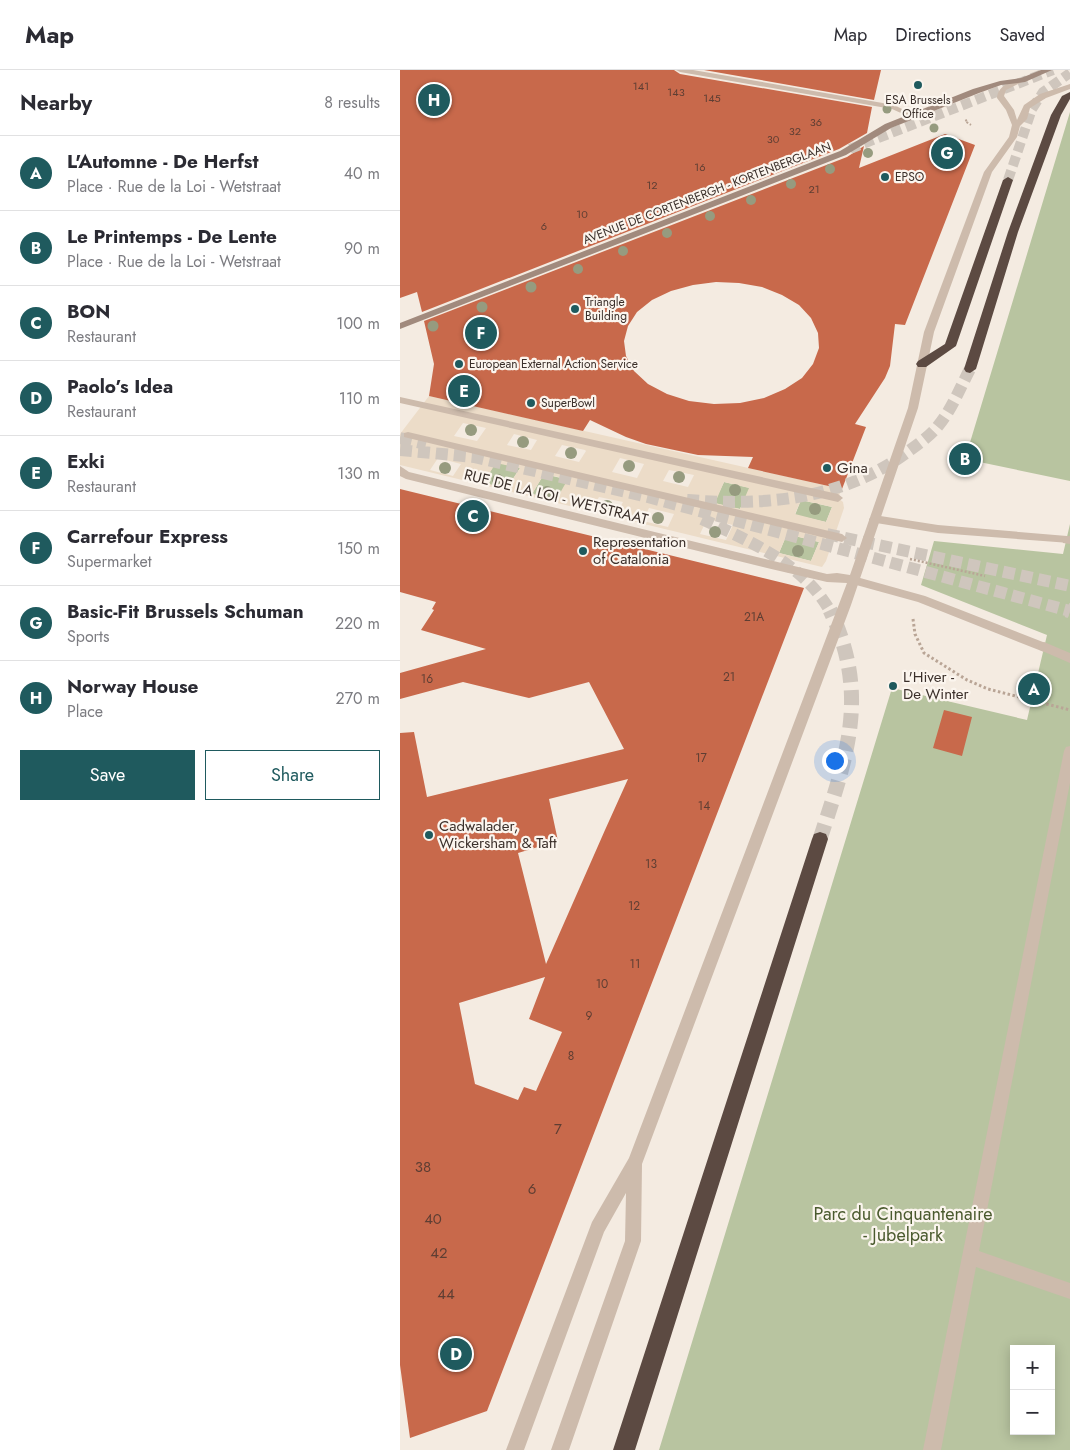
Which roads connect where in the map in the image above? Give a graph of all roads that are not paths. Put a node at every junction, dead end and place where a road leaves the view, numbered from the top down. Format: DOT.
graph roads {
  1 [pos="680,70"];
  2 [pos="1048,70"];
  3 [pos="1022,80"];
  4 [pos="1070,86"];
  5 [pos="1070,95"];
  6 [pos="912,116"];
  7 [pos="1016,125"];
  8 [pos="1008,180"];
  9 [pos="400,326"];
  10 [pos="922,364"];
  11 [pos="970,369"];
  12 [pos="400,400"];
  13 [pos="408,435"];
  14 [pos="400,470"];
  15 [pos="838,498"];
  16 [pos="874,519"];
  17 [pos="842,538"];
  18 [pos="1068,540"];
  19 [pos="853,580"];
  20 [pos="1070,658"];
  21 [pos="1070,751"];
  22 [pos="820,839"];
  23 [pos="635,1163"];
  24 [pos="969,1256"];
  25 [pos="1070,1290"];
  26 [pos="515,1450"];
  27 [pos="560,1450"];
  28 [pos="624,1450"];
  29 [pos="932,1450"];
  1 -- 6 [label="street"];
  2 -- 3 [label="main road, AVENUE DE CORTENBERGH - KORTENBERGLAAN"];
  3 -- 6 [label="main road, AVENUE DE CORTENBERGH - KORTENBERGLAAN"];
  3 -- 7 [label="street, AVENUE DE CORTENBERGH - KORTENBERGLAAN"];
  4 -- 7 [label="street"];
  5 -- 11 [label="highway"];
  6 -- 9 [label="main road, AVENUE DE CORTENBERGH - KORTENBERGLAAN"];
  7 -- 10 [label="street"];
  8 -- 10 [label="highway"];
  10 -- 16 [label="street"];
  12 -- 15 [label="street"];
  13 -- 17 [label="street, RUE DE LA LOI - WETSTRAAT"];
  14 -- 19 [label="street, RUE DE LA LOI - WETSTRAAT"];
  16 -- 18 [label="street"];
  16 -- 19 [label="street"];
  19 -- 20 [label="street, RUE DE LA LOI - WETSTRAAT"];
  19 -- 23 [label="street"];
  21 -- 24 [label="street"];
  22 -- 28 [label="highway"];
  23 -- 26 [label="street"];
  23 -- 27 [label="street"];
  24 -- 25 [label="street"];
  24 -- 29 [label="street"];
}
